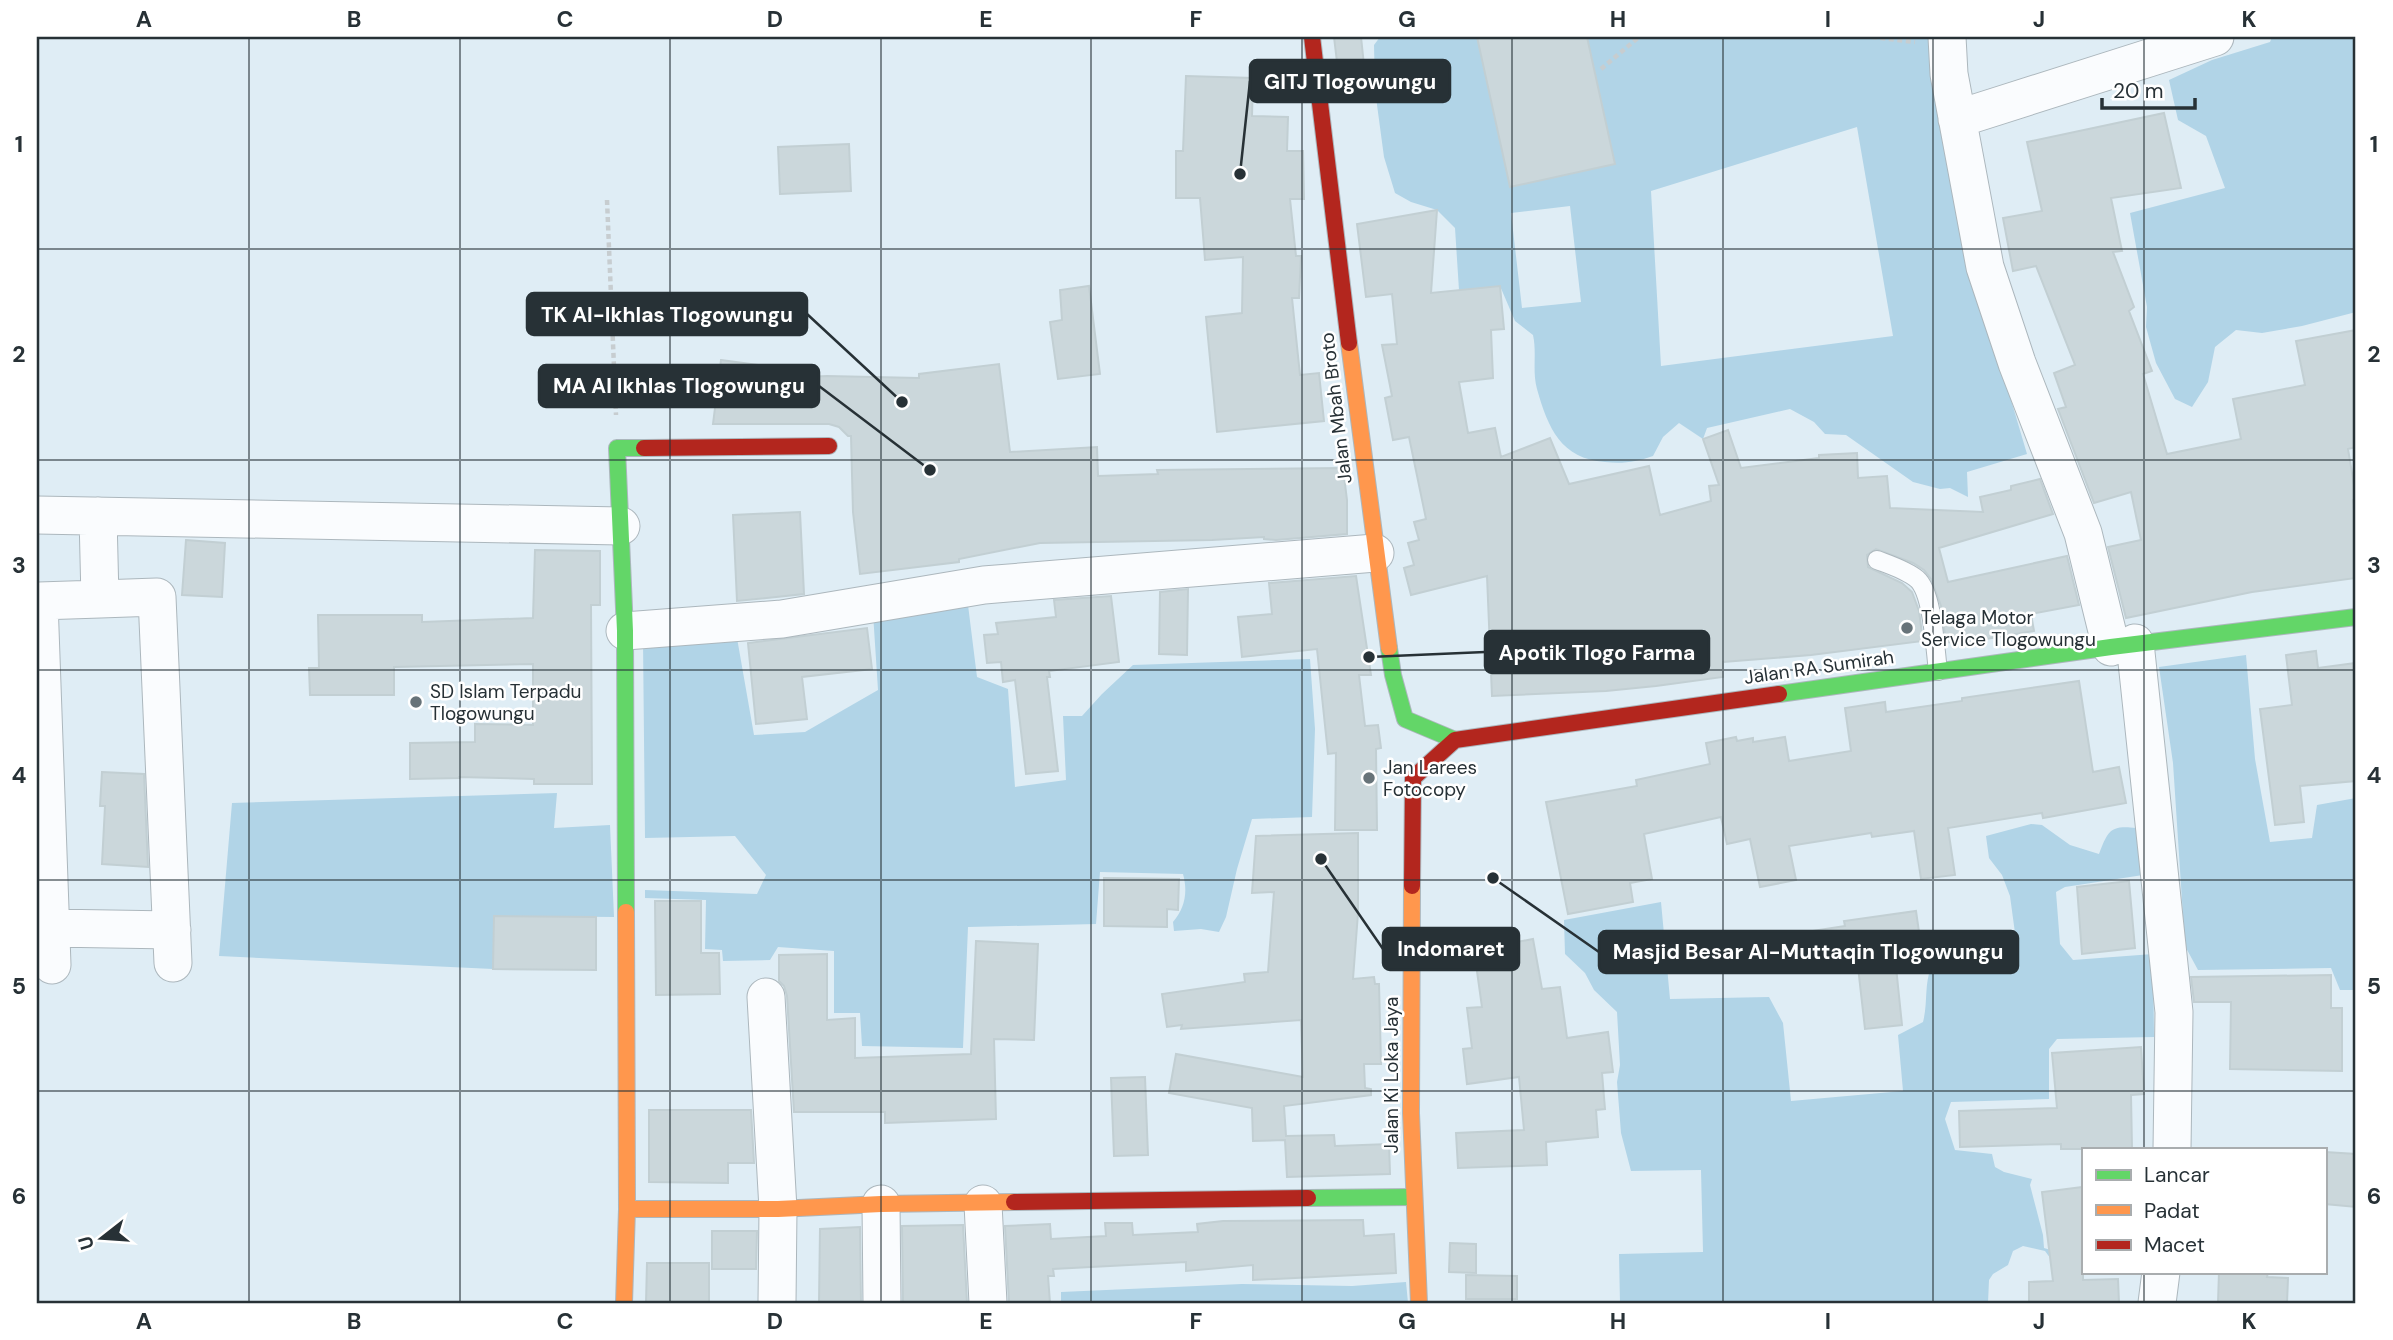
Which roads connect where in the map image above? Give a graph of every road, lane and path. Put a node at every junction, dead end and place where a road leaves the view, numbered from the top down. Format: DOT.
graph roads {
  1 [pos="1312,37"];
  2 [pos="1639,37"];
  3 [pos="1700,37"];
  4 [pos="1745,37"];
  5 [pos="1871,37"];
  6 [pos="2215,37"];
  7 [pos="1947,41"];
  8 [pos="1601,69"];
  9 [pos="1957,119"];
  10 [pos="607,200"];
  11 [pos="830,446"];
  12 [pos="617,448"];
  13 [pos="37,515"];
  14 [pos="98,516"];
  15 [pos="621,526"];
  16 [pos="1375,553"];
  17 [pos="1877,560"];
  18 [pos="100,599"];
  19 [pos="2356,617"];
  20 [pos="625,631"];
  21 [pos="2123,645"];
  22 [pos="1938,671"];
  23 [pos="1405,719"];
  24 [pos="1455,740"];
  25 [pos="1409,748"];
  26 [pos="1413,778"];
  27 [pos="50,928"];
  28 [pos="52,965"];
  29 [pos="766,997"];
  30 [pos="2172,1148"];
  31 [pos="1414,1197"];
  32 [pos="881,1204"];
  33 [pos="983,1204"];
  34 [pos="626,1209"];
  35 [pos="778,1209"];
  36 [pos="2161,1274"];
  37 [pos="624,1303"];
  38 [pos="778,1303"];
  39 [pos="882,1303"];
  40 [pos="988,1303"];
  41 [pos="1419,1303"];
  42 [pos="2157,1303"];
  1 -- 16 [label="main road, Jalan Mbah Broto"];
  2 -- 8 [label="path"];
  3 -- 4 [label="path"];
  5 -- 7 [label="path"];
  6 -- 9 [label="street"];
  7 -- 9 [label="street"];
  9 -- 21 [label="street"];
  10 -- 12 [label="path"];
  11 -- 12 [label="main road"];
  12 -- 15 [label="main road"];
  13 -- 14 [label="street"];
  14 -- 15 [label="street"];
  14 -- 18 [label="street"];
  15 -- 20 [label="main road"];
  16 -- 20 [label="street"];
  16 -- 23 [label="main road, Jalan Mbah Broto"];
  17 -- 22 [label="lane"];
  18 -- 27 [label="street"];
  18 -- 27 [label="street"];
  19 -- 21 [label="main road, Jalan RA Sumirah"];
  20 -- 34 [label="main road"];
  21 -- 22 [label="main road, Jalan RA Sumirah"];
  21 -- 30 [label="street"];
  22 -- 24 [label="main road, Jalan RA Sumirah"];
  23 -- 24 [label="main road"];
  23 -- 25 [label="main road, Jalan Mbah Broto"];
  24 -- 26 [label="main road"];
  25 -- 26 [label="main road, Jalan Ki Loka Jaya"];
  26 -- 31 [label="main road, Jalan Ki Loka Jaya"];
  27 -- 28 [label="street"];
  29 -- 35 [label="street"];
  31 -- 33 [label="main road"];
  31 -- 41 [label="main road, Jalan Ki Loka Jaya"];
  32 -- 33 [label="main road"];
  32 -- 35 [label="main road"];
  32 -- 39 [label="street"];
  33 -- 40 [label="street"];
  34 -- 35 [label="main road"];
  34 -- 37 [label="main road"];
  35 -- 38 [label="street"];
  36 -- 42 [label="street"];
}
